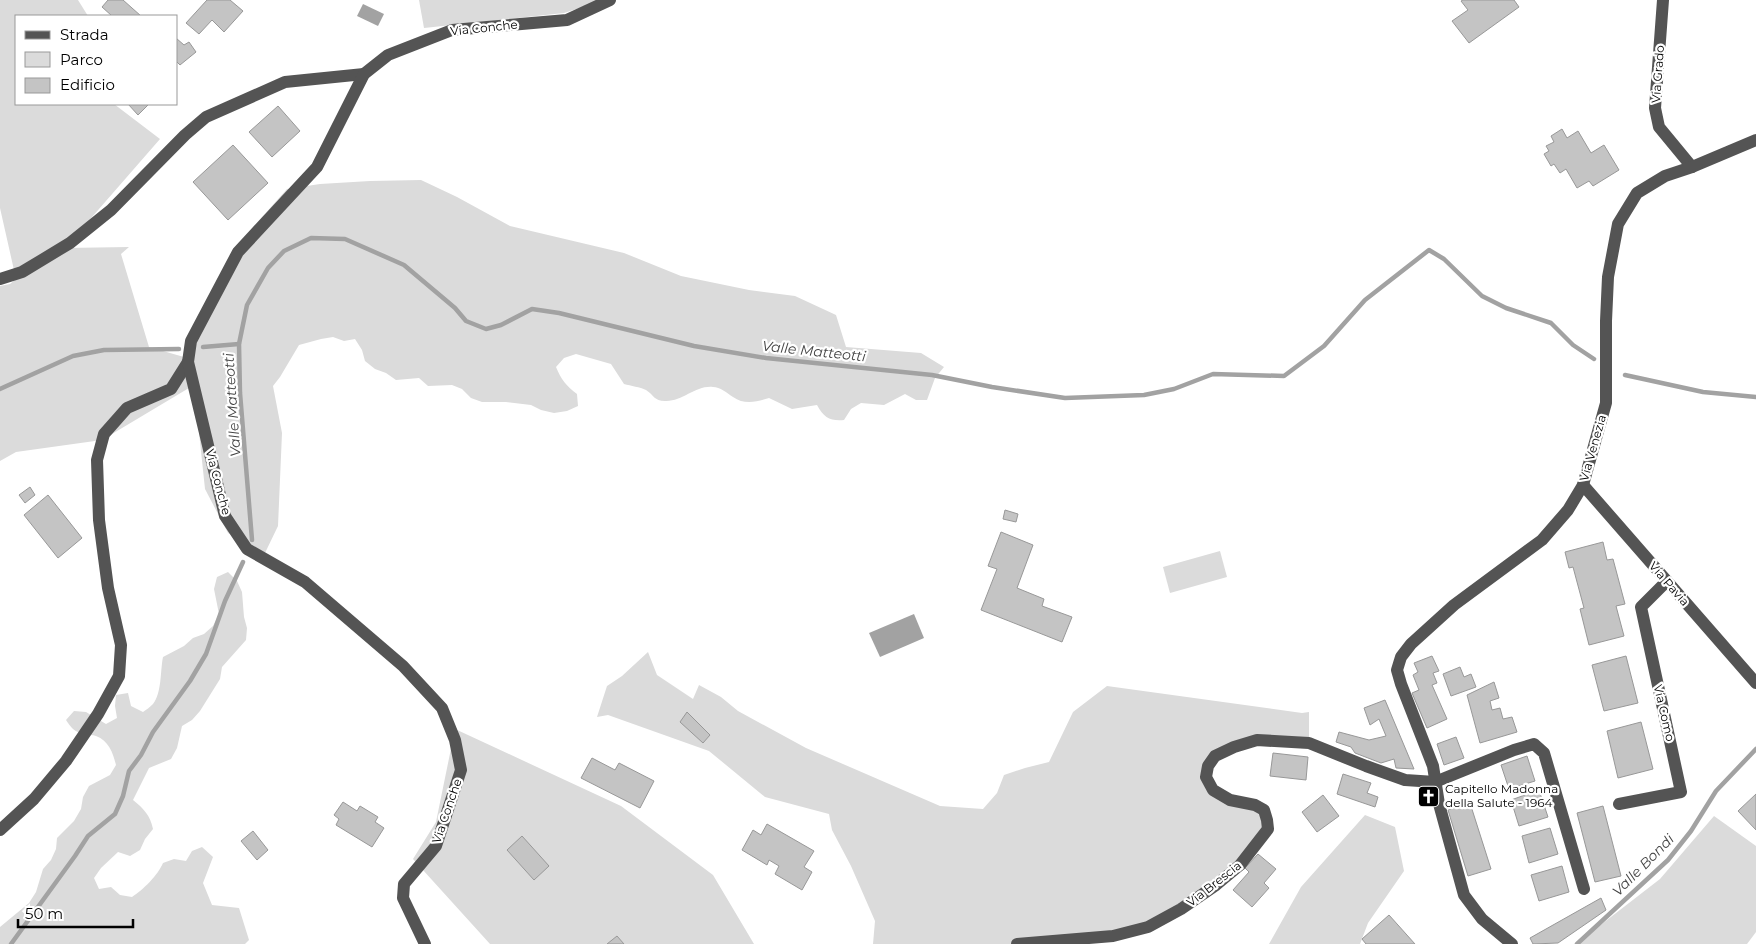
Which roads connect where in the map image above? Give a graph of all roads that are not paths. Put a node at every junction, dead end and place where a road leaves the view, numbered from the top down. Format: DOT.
graph roads {
  1 [pos="610,0"];
  2 [pos="1663,0"];
  3 [pos="364,74"];
  4 [pos="1756,140"];
  5 [pos="1692,167"];
  6 [pos="0,280"];
  7 [pos="188,362"];
  8 [pos="1583,485"];
  9 [pos="1667,581"];
  10 [pos="1756,683"];
  11 [pos="1435,782"];
  12 [pos="1619,804"];
  13 [pos="0,830"];
  14 [pos="1584,889"];
  15 [pos="425,944"];
  16 [pos="1018,944"];
  17 [pos="1512,944"];
  1 -- 3 [label="street, Via Conche"];
  2 -- 5 [label="street, Via Grado"];
  3 -- 6 [label="street"];
  3 -- 7 [label="street, Via Conche"];
  4 -- 5 [label="street, Via Venezia"];
  5 -- 8 [label="street, Via Venezia"];
  7 -- 13 [label="street"];
  7 -- 15 [label="street, Via Conche"];
  8 -- 9 [label="street, Via Pavia"];
  8 -- 11 [label="street, Via Venezia"];
  9 -- 10 [label="street, Via Pavia"];
  9 -- 12 [label="street, Via Como"];
  11 -- 14 [label="street"];
  11 -- 16 [label="street, Via Brescia"];
  11 -- 17 [label="street, Via Venezia"];
}
